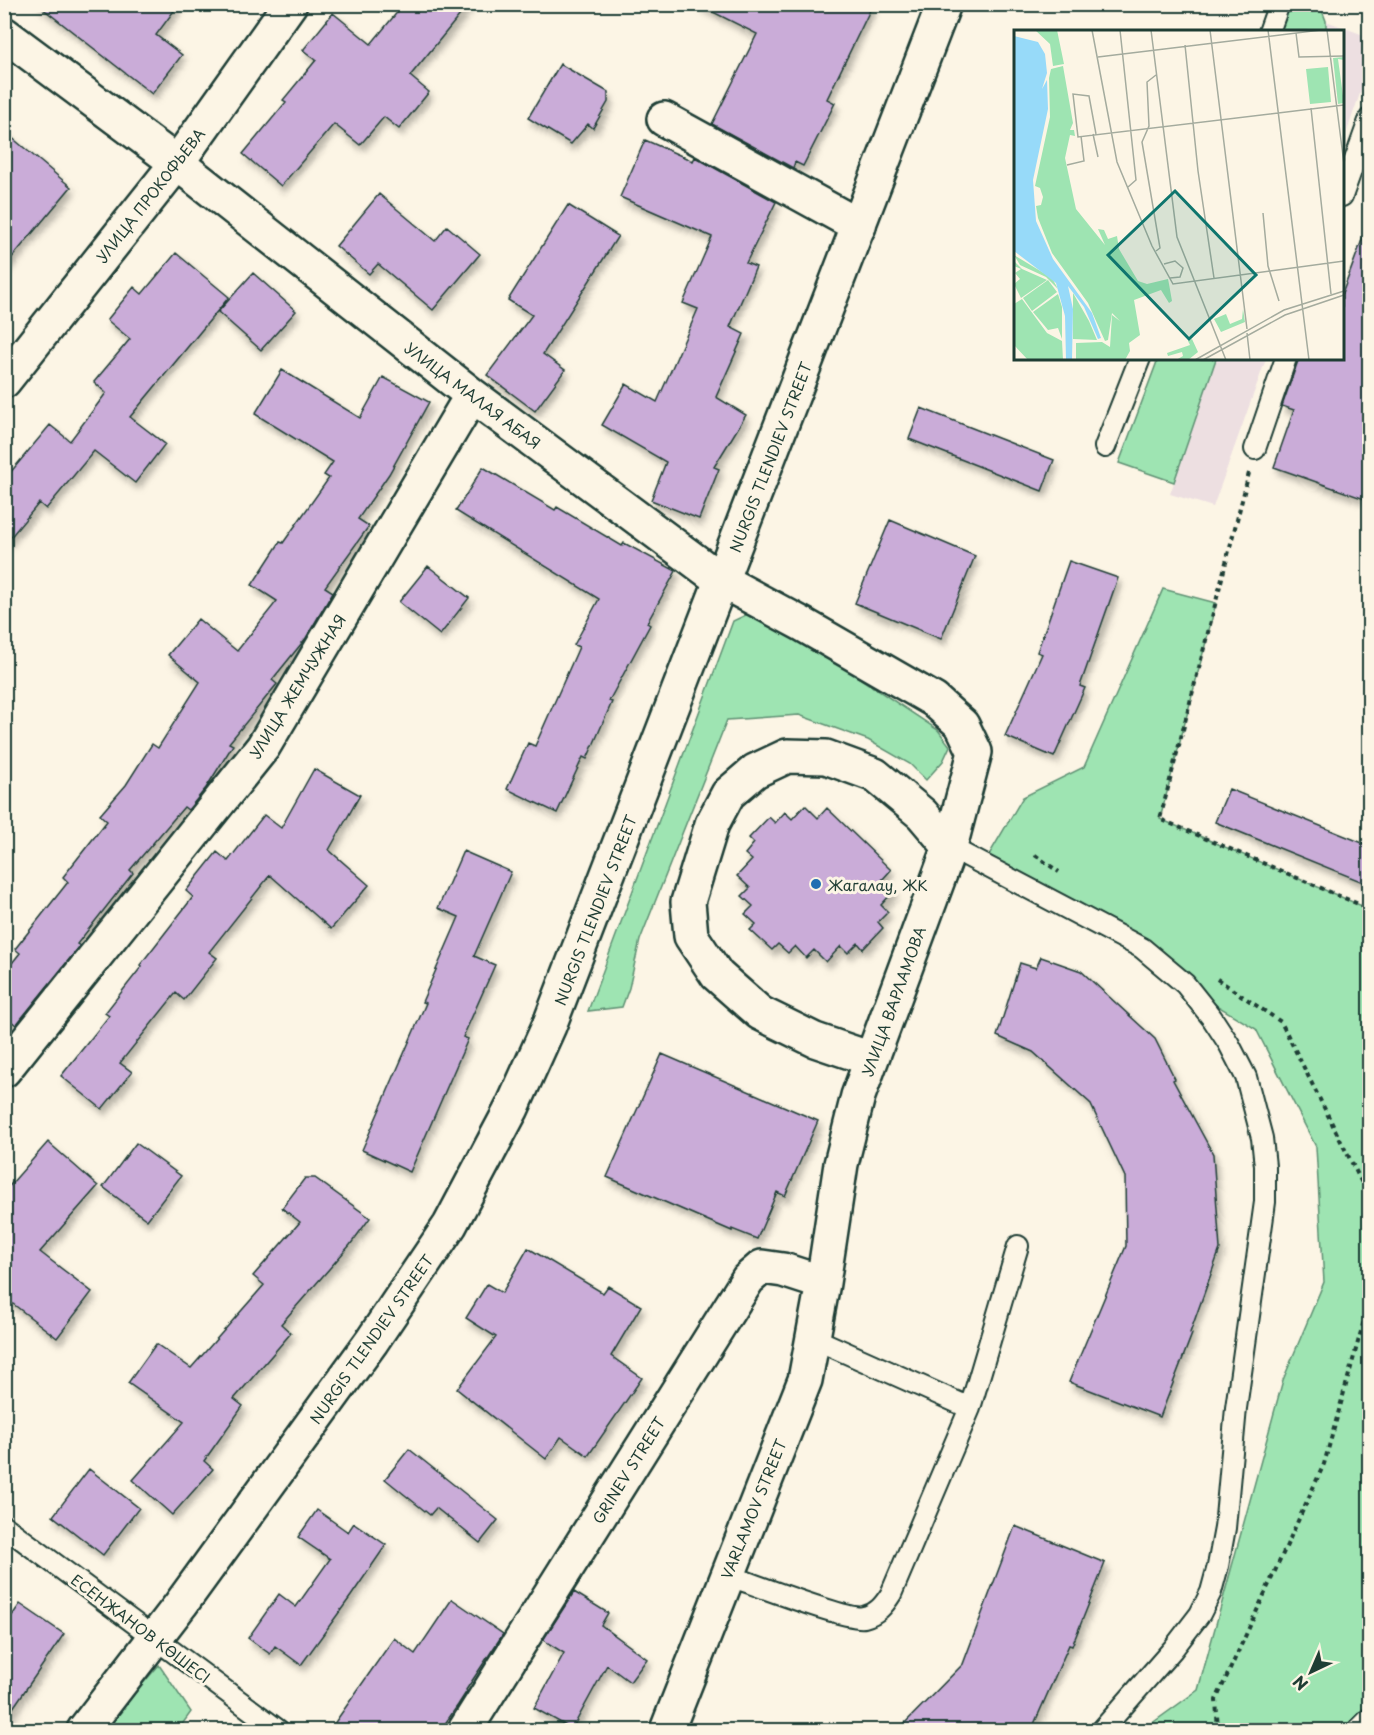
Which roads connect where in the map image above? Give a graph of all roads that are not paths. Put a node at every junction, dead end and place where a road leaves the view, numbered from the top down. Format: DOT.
graph roads {
  1 [pos="290,4"];
  2 [pos="944,4"];
  3 [pos="1279,4"];
  4 [pos="1270,30"];
  5 [pos="4,34"];
  6 [pos="1370,118"];
  7 [pos="664,119"];
  8 [pos="177,163"];
  9 [pos="1344,190"];
  10 [pos="859,226"];
  11 [pos="1139,360"];
  12 [pos="1285,360"];
  13 [pos="4,381"];
  14 [pos="472,395"];
  15 [pos="1105,447"];
  16 [pos="1255,449"];
  17 [pos="722,581"];
  18 [pos="962,725"];
  19 [pos="950,847"];
  20 [pos="871,1059"];
  21 [pos="4,1070"];
  22 [pos="1018,1246"];
  23 [pos="823,1283"];
  24 [pos="813,1338"];
  25 [pos="970,1408"];
  26 [pos="4,1526"];
  27 [pos="727,1575"];
  28 [pos="155,1638"];
  29 [pos="1370,1718"];
  30 [pos="84,1731"];
  31 [pos="278,1731"];
  32 [pos="465,1731"];
  33 [pos="666,1731"];
  34 [pos="1102,1731"];
  35 [pos="1358,1731"];
  1 -- 8 [label="street, УЛИЦА ПРОКОФЬЕВА"];
  2 -- 10 [label="street, NURGIS TLENDIEV STREET"];
  3 -- 4 [label="lane"];
  5 -- 8 [label="street, УЛИЦА МАЛАЯ АБАЯ"];
  6 -- 9 [label="lane"];
  7 -- 10 [label="street"];
  8 -- 13 [label="street, УЛИЦА ПРОКОФЬЕВА"];
  8 -- 14 [label="street, УЛИЦА МАЛАЯ АБАЯ"];
  10 -- 17 [label="street, NURGIS TLENDIEV STREET"];
  11 -- 15 [label="lane"];
  12 -- 16 [label="lane"];
  14 -- 17 [label="street, УЛИЦА МАЛАЯ АБАЯ"];
  14 -- 21 [label="street, УЛИЦА ЖЕМЧУЖНАЯ"];
  17 -- 18 [label="street, УЛИЦА МАЛАЯ АБАЯ"];
  17 -- 28 [label="street, NURGIS TLENDIEV STREET"];
  18 -- 19 [label="street, УЛИЦА ВАРЛАМОВА"];
  19 -- 20 [label="street, УЛИЦА ВАРЛАМОВА"];
  19 -- 20 [label="street"];
  19 -- 34 [label="lane"];
  20 -- 23 [label="street, УЛИЦА ВАРЛАМОВА"];
  22 -- 25 [label="lane"];
  23 -- 24 [label="street, VARLAMOV STREET"];
  23 -- 32 [label="street, GRINEV STREET"];
  24 -- 25 [label="lane"];
  24 -- 27 [label="street, VARLAMOV STREET"];
  25 -- 27 [label="lane"];
  26 -- 28 [label="lane, ЕСЕНЖАНОВ КӨШЕСІ"];
  27 -- 33 [label="street, VARLAMOV STREET"];
  28 -- 30 [label="street, NURGIS TLENDIEV STREET"];
  28 -- 31 [label="lane, ЕСЕНЖАНОВ КӨШЕСІ"];
  29 -- 35 [label="lane"];
}
